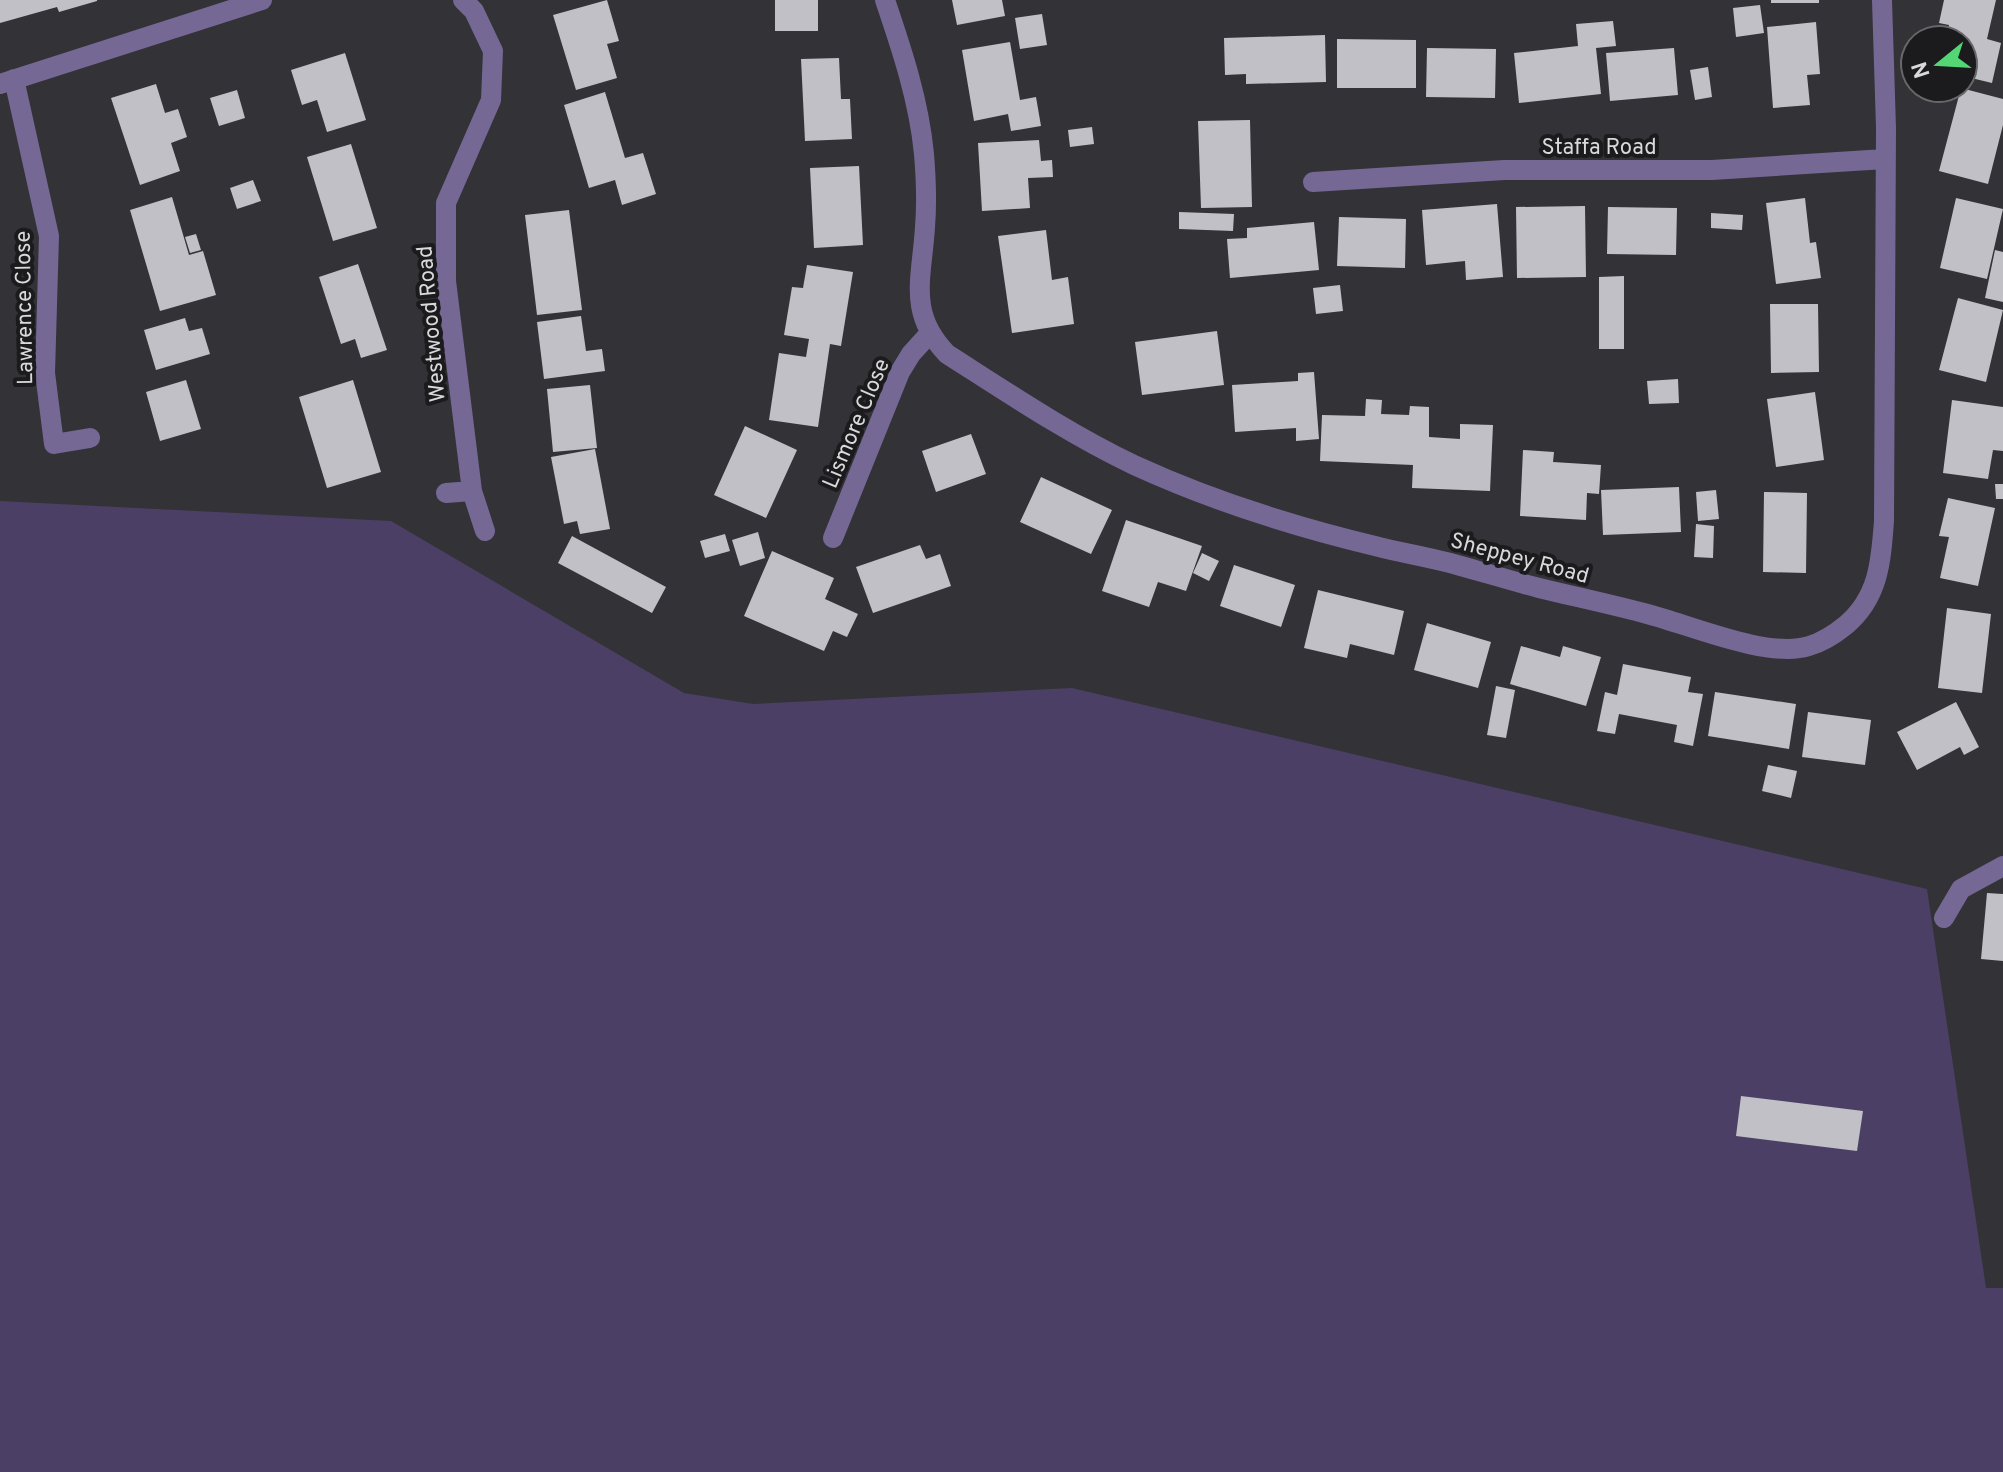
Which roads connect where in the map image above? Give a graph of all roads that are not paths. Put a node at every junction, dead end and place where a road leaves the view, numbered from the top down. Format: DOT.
graph roads {
  1 [pos="262,0"];
  2 [pos="463,0"];
  3 [pos="885,0"];
  4 [pos="1882,0"];
  5 [pos="7,81"];
  6 [pos="1885,159"];
  7 [pos="1313,182"];
  8 [pos="930,333"];
  9 [pos="90,438"];
  10 [pos="472,491"];
  11 [pos="446,493"];
  12 [pos="485,531"];
  13 [pos="833,538"];
  14 [pos="2003,866"];
  15 [pos="1944,918"];
  1 -- 5 [label="street"];
  2 -- 10 [label="street, Westwood Road"];
  3 -- 8 [label="street"];
  4 -- 6 [label="street, Sheppey Road"];
  5 -- 9 [label="street, Lawrence Close"];
  6 -- 7 [label="street, Staffa Road"];
  6 -- 8 [label="street, Sheppey Road"];
  8 -- 13 [label="street, Lismore Close"];
  10 -- 11 [label="street"];
  10 -- 12 [label="street, Westwood Road"];
  14 -- 15 [label="street"];
}
